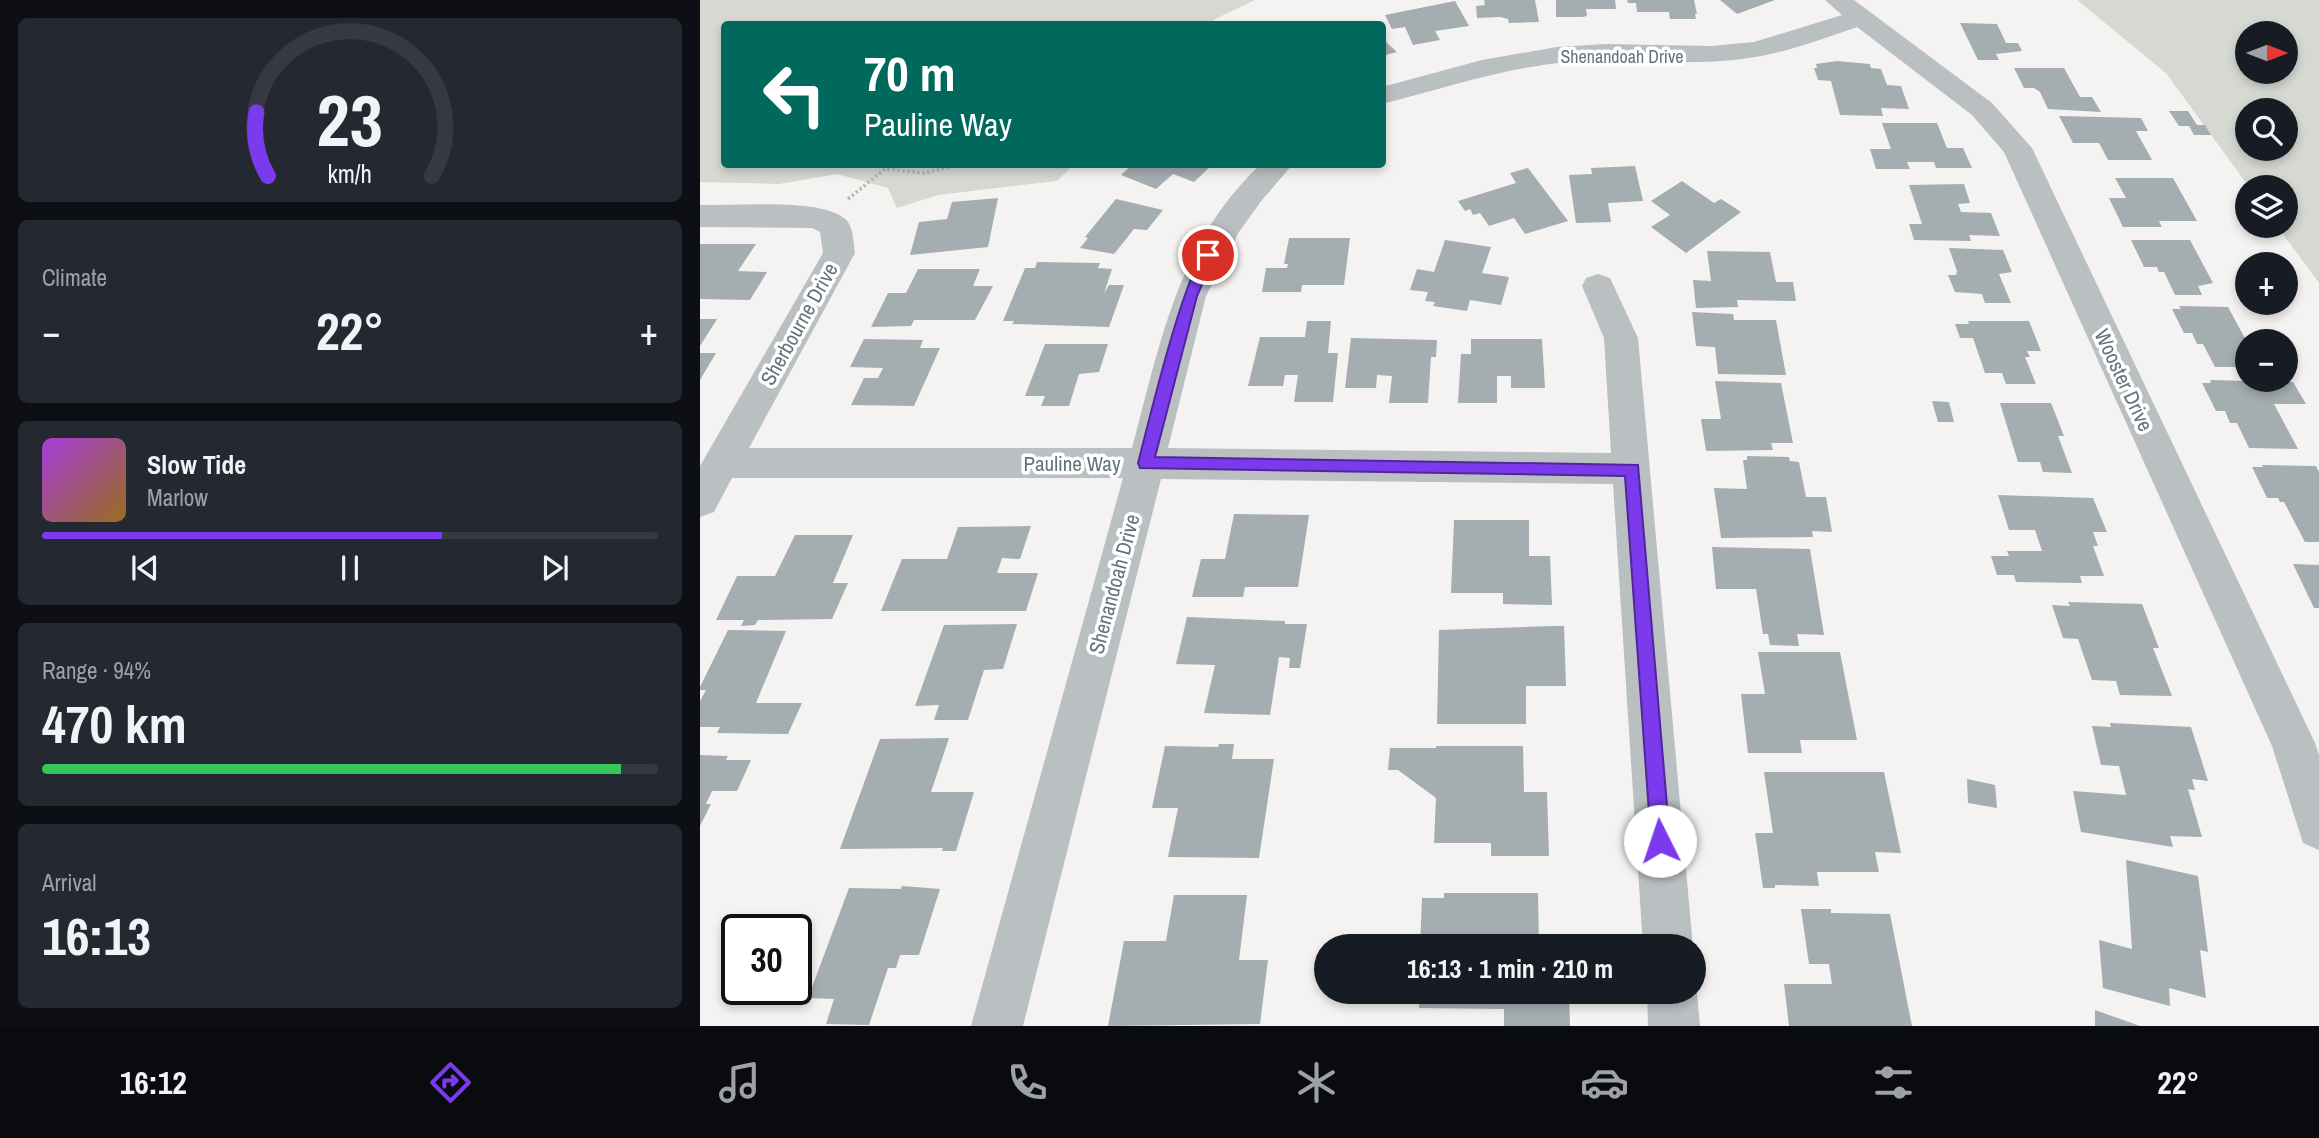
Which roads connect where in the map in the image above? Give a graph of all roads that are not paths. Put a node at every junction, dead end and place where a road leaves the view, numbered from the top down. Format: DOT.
graph roads {
  1 [pos="1850,8"];
  2 [pos="1386,95"];
  3 [pos="1274,168"];
  4 [pos="700,216"];
  5 [pos="1598,286"];
  6 [pos="721,463"];
  7 [pos="1146,463"];
  8 [pos="1632,470"];
  9 [pos="700,501"];
  10 [pos="2319,827"];
  11 [pos="1667,934"];
  12 [pos="1673,1004"];
  13 [pos="997,1026"];
  14 [pos="1674,1026"];
  1 -- 2 [label="street, Shenandoah Drive"];
  1 -- 10 [label="street, Wooster Drive"];
  3 -- 7 [label="street, Shenandoah Drive"];
  4 -- 6 [label="street, Sherbourne Drive"];
  5 -- 8 [label="street"];
  6 -- 7 [label="street, Pauline Way"];
  6 -- 9 [label="street, Sherbourne Drive"];
  7 -- 8 [label="street, Pauline Way"];
  7 -- 13 [label="street, Shenandoah Drive"];
  8 -- 11 [label="street"];
  12 -- 14 [label="street"];
}
